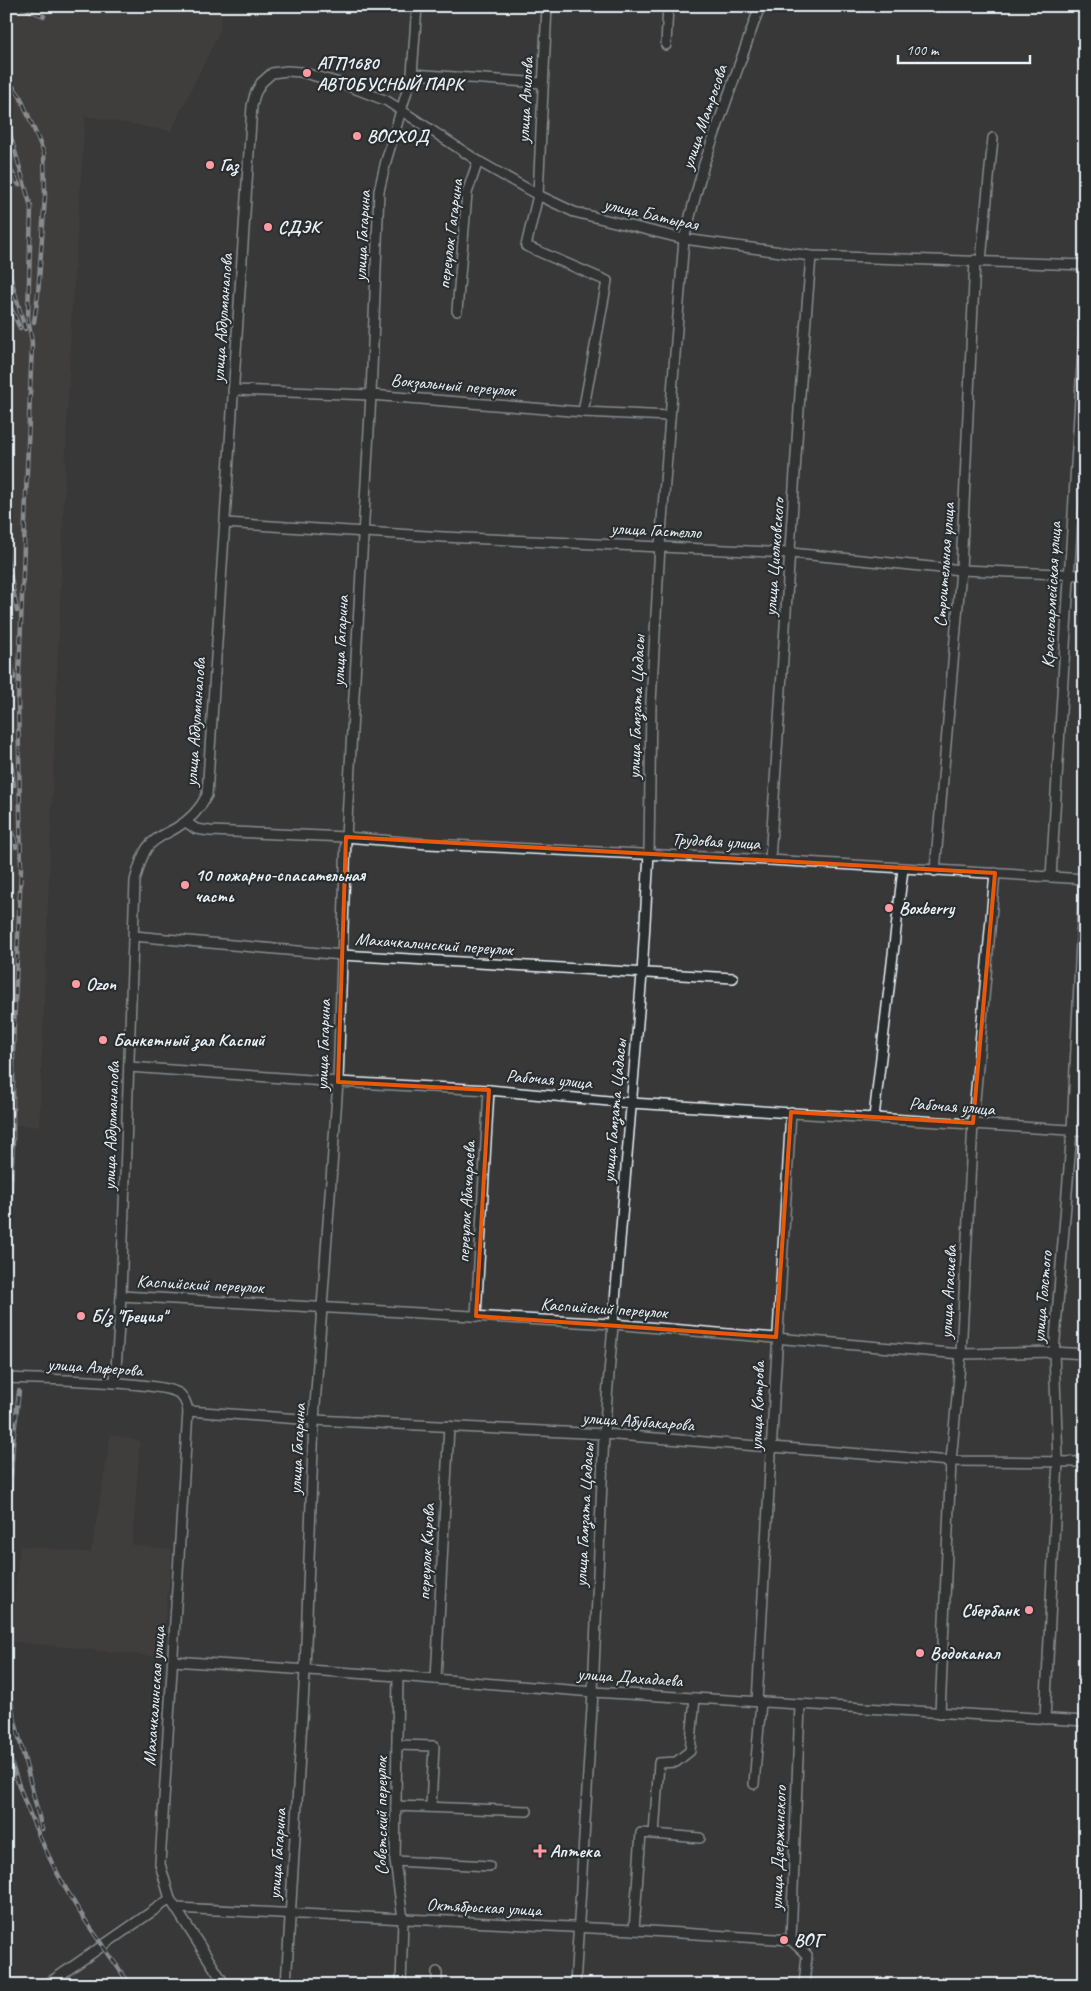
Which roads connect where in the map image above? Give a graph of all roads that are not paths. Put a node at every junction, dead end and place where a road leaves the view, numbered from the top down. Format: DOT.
graph roads {
  1 [pos="416,6"];
  2 [pos="547,6"];
  3 [pos="668,6"];
  4 [pos="760,6"];
  5 [pos="666,46"];
  6 [pos="412,74"];
  7 [pos="542,83"];
  8 [pos="255,94"];
  9 [pos="402,110"];
  10 [pos="993,138"];
  11 [pos="478,161"];
  12 [pos="538,195"];
  13 [pos="684,239"];
  14 [pos="811,256"];
  15 [pos="978,260"];
  16 [pos="1085,265"];
  17 [pos="457,311"];
  18 [pos="1085,316"];
  19 [pos="233,390"];
  20 [pos="371,395"];
  21 [pos="583,412"];
  22 [pos="670,416"];
  23 [pos="225,523"];
  24 [pos="362,532"];
  25 [pos="660,546"];
  26 [pos="791,553"];
  27 [pos="961,570"];
  28 [pos="1068,574"];
  29 [pos="1085,575"];
  30 [pos="186,822"];
  31 [pos="346,837"];
  32 [pos="649,854"];
  33 [pos="770,860"];
  34 [pos="903,869"];
  35 [pos="935,871"];
  36 [pos="995,873"];
  37 [pos="1051,877"];
  38 [pos="1084,879"];
  39 [pos="134,936"];
  40 [pos="342,955"];
  41 [pos="642,974"];
  42 [pos="733,978"];
  43 [pos="129,1066"];
  44 [pos="338,1082"];
  45 [pos="489,1090"];
  46 [pos="631,1103"];
  47 [pos="791,1112"];
  48 [pos="874,1117"];
  49 [pos="973,1124"];
  50 [pos="1072,1131"];
  51 [pos="1085,1131"];
  52 [pos="121,1296"];
  53 [pos="323,1307"];
  54 [pos="476,1316"];
  55 [pos="612,1324"];
  56 [pos="776,1337"];
  57 [pos="1054,1352"];
  58 [pos="961,1354"];
  59 [pos="1085,1354"];
  60 [pos="6,1378"];
  61 [pos="115,1383"];
  62 [pos="180,1394"];
  63 [pos="188,1411"];
  64 [pos="314,1420"];
  65 [pos="449,1426"];
  66 [pos="604,1434"];
  67 [pos="772,1446"];
  68 [pos="950,1460"];
  69 [pos="1058,1461"];
  70 [pos="1085,1462"];
  71 [pos="173,1661"];
  72 [pos="305,1671"];
  73 [pos="398,1676"];
  74 [pos="436,1679"];
  75 [pos="592,1692"];
  76 [pos="694,1698"];
  77 [pos="759,1702"];
  78 [pos="800,1705"];
  79 [pos="940,1714"];
  80 [pos="1045,1719"];
  81 [pos="1085,1721"];
  82 [pos="397,1745"];
  83 [pos="754,1784"];
  84 [pos="396,1806"];
  85 [pos="431,1807"];
  86 [pos="527,1810"];
  87 [pos="654,1834"];
  88 [pos="700,1838"];
  89 [pos="395,1861"];
  90 [pos="488,1866"];
  91 [pos="170,1899"];
  92 [pos="176,1908"];
  93 [pos="289,1913"];
  94 [pos="403,1919"];
  95 [pos="579,1928"];
  96 [pos="634,1930"];
  97 [pos="791,1940"];
  98 [pos="438,1972"];
  99 [pos="47,1985"];
  100 [pos="225,1985"];
  101 [pos="286,1985"];
  102 [pos="401,1985"];
  103 [pos="437,1985"];
  104 [pos="575,1985"];
  105 [pos="804,1985"];
  1 -- 6 [label="street, улица Гагарина"];
  2 -- 7 [label="street, улица Алилова"];
  3 -- 5 [label="street"];
  4 -- 13 [label="street, улица Матросова"];
  6 -- 7 [label="street"];
  6 -- 9 [label="street, улица Гагарина"];
  7 -- 12 [label="street, улица Алилова"];
  8 -- 9 [label="street, улица Батырая"];
  8 -- 19 [label="street, улица Абдулманапова"];
  9 -- 11 [label="street, улица Батырая"];
  9 -- 20 [label="street, улица Гагарина"];
  10 -- 15 [label="street, Строительная улица"];
  11 -- 12 [label="street, улица Батырая"];
  11 -- 17 [label="street, переулок Гагарина"];
  12 -- 13 [label="street, улица Батырая"];
  12 -- 21 [label="street, улица Алилова"];
  13 -- 14 [label="street, улица Батырая"];
  13 -- 22 [label="street, улица Гамзата Цадасы"];
  14 -- 15 [label="street, улица Батырая"];
  14 -- 26 [label="street, улица Циолковского"];
  15 -- 16 [label="street, улица Батырая"];
  15 -- 27 [label="street, Строительная улица"];
  18 -- 28 [label="street, Красноармейская улица"];
  19 -- 20 [label="street, Вокзальный переулок"];
  19 -- 23 [label="street, улица Абдулманапова"];
  20 -- 21 [label="street, Вокзальный переулок"];
  20 -- 24 [label="street, улица Гагарина"];
  21 -- 22 [label="street, Вокзальный переулок"];
  22 -- 25 [label="street, улица Гамзата Цадасы"];
  23 -- 24 [label="street, улица Гастелло"];
  23 -- 30 [label="street, улица Абдулманапова"];
  24 -- 25 [label="street, улица Гастелло"];
  24 -- 31 [label="street, улица Гагарина"];
  25 -- 26 [label="street, улица Гастелло"];
  25 -- 32 [label="street, улица Гамзата Цадасы"];
  26 -- 27 [label="street, улица Гастелло"];
  26 -- 33 [label="street, улица Циолковского"];
  27 -- 28 [label="street, улица Гастелло"];
  27 -- 35 [label="street, Строительная улица"];
  28 -- 29 [label="street, улица Гастелло"];
  28 -- 37 [label="street, Красноармейская улица"];
  30 -- 31 [label="street, Трудовая улица"];
  30 -- 39 [label="street, улица Абдулманапова"];
  31 -- 32 [label="street, Трудовая улица"];
  31 -- 40 [label="street, улица Гагарина"];
  32 -- 33 [label="street, Трудовая улица"];
  32 -- 41 [label="street, улица Гамзата Цадасы"];
  33 -- 34 [label="street, Трудовая улица"];
  34 -- 35 [label="street, Трудовая улица"];
  34 -- 48 [label="street"];
  35 -- 36 [label="street, Трудовая улица"];
  36 -- 37 [label="street, Трудовая улица"];
  36 -- 49 [label="street, улица Агасиева"];
  37 -- 38 [label="street, Трудовая улица"];
  38 -- 50 [label="street, улица Толстого"];
  39 -- 40 [label="street, Махачкалинский переулок"];
  39 -- 43 [label="street, улица Абдулманапова"];
  40 -- 41 [label="street, Махачкалинский переулок"];
  40 -- 44 [label="street, улица Гагарина"];
  41 -- 42 [label="street, Махачкалинский переулок"];
  41 -- 46 [label="street, улица Гамзата Цадасы"];
  43 -- 44 [label="street, Рабочая улица"];
  43 -- 52 [label="street, улица Абдулманапова"];
  44 -- 45 [label="street, Рабочая улица"];
  44 -- 53 [label="street, улица Гагарина"];
  45 -- 46 [label="street, Рабочая улица"];
  45 -- 54 [label="street, переулок Абачараева"];
  46 -- 47 [label="street, Рабочая улица"];
  46 -- 55 [label="street, улица Гамзата Цадасы"];
  47 -- 48 [label="street, Рабочая улица"];
  47 -- 56 [label="street, улица Котрова"];
  48 -- 49 [label="street, Рабочая улица"];
  49 -- 50 [label="street, Рабочая улица"];
  49 -- 58 [label="street, улица Агасиева"];
  50 -- 51 [label="street, Рабочая улица"];
  50 -- 57 [label="street, улица Толстого"];
  52 -- 53 [label="street, Каспийский переулок"];
  52 -- 61 [label="street, улица Абдулманапова"];
  53 -- 54 [label="street, Каспийский переулок"];
  53 -- 64 [label="street, улица Гагарина"];
  54 -- 55 [label="street, Каспийский переулок"];
  55 -- 56 [label="street, Каспийский переулок"];
  55 -- 66 [label="street, улица Гамзата Цадасы"];
  56 -- 58 [label="street, Каспийский переулок"];
  56 -- 67 [label="street, улица Котрова"];
  57 -- 58 [label="street, Каспийский переулок"];
  57 -- 59 [label="street, Каспийский переулок"];
  57 -- 69 [label="street, улица Толстого"];
  58 -- 68 [label="street, улица Агасиева"];
  60 -- 61 [label="street, улица Алферова"];
  61 -- 62 [label="street, улица Алферова"];
  62 -- 63 [label="street, Махачкалинская улица"];
  63 -- 64 [label="street, улица Абубакарова"];
  63 -- 71 [label="street, Махачкалинская улица"];
  64 -- 65 [label="street, улица Абубакарова"];
  64 -- 72 [label="street, улица Гагарина"];
  65 -- 66 [label="street, улица Абубакарова"];
  65 -- 74 [label="street, переулок Кирова"];
  66 -- 67 [label="street, улица Абубакарова"];
  66 -- 75 [label="street, улица Гамзата Цадасы"];
  67 -- 68 [label="street, улица Абубакарова"];
  67 -- 77 [label="street, улица Котрова"];
  68 -- 69 [label="street, улица Абубакарова"];
  68 -- 79 [label="street, улица Агасиева"];
  69 -- 70 [label="street, улица Абубакарова"];
  69 -- 80 [label="street, улица Толстого"];
  71 -- 72 [label="street, улица Дахадаева"];
  71 -- 91 [label="street, Махачкалинская улица"];
  72 -- 73 [label="street, улица Дахадаева"];
  72 -- 93 [label="street, улица Гагарина"];
  73 -- 74 [label="street, улица Дахадаева"];
  73 -- 82 [label="street, Советский переулок"];
  74 -- 75 [label="street, улица Дахадаева"];
  75 -- 76 [label="street, улица Дахадаева"];
  75 -- 95 [label="street, улица Гамзата Цадасы"];
  76 -- 77 [label="street, улица Дахадаева"];
  76 -- 87 [label="street"];
  77 -- 78 [label="street, улица Дахадаева"];
  77 -- 83 [label="street, улица Котрова"];
  78 -- 79 [label="street, улица Дахадаева"];
  78 -- 97 [label="street, улица Дзержинского"];
  79 -- 80 [label="street, улица Дахадаева"];
  80 -- 81 [label="street, улица Дахадаева"];
  82 -- 84 [label="street, Советский переулок"];
  82 -- 85 [label="street"];
  84 -- 85 [label="street"];
  84 -- 89 [label="street, Советский переулок"];
  85 -- 86 [label="street"];
  87 -- 88 [label="street"];
  87 -- 96 [label="street"];
  89 -- 90 [label="street"];
  89 -- 94 [label="street, Советский переулок"];
  91 -- 92 [label="street, Махачкалинская улица"];
  91 -- 99 [label="street"];
  92 -- 93 [label="street, Октябрьская улица"];
  92 -- 100 [label="street, Махачкалинская улица"];
  93 -- 94 [label="street, Октябрьская улица"];
  93 -- 101 [label="street, улица Гагарина"];
  94 -- 95 [label="street, Октябрьская улица"];
  94 -- 102 [label="street, Советский переулок"];
  95 -- 96 [label="street, Октябрьская улица"];
  95 -- 104 [label="street, улица Гамзата Цадасы"];
  96 -- 97 [label="street, Октябрьская улица"];
  97 -- 105 [label="street"];
  98 -- 103 [label="street"];
}
